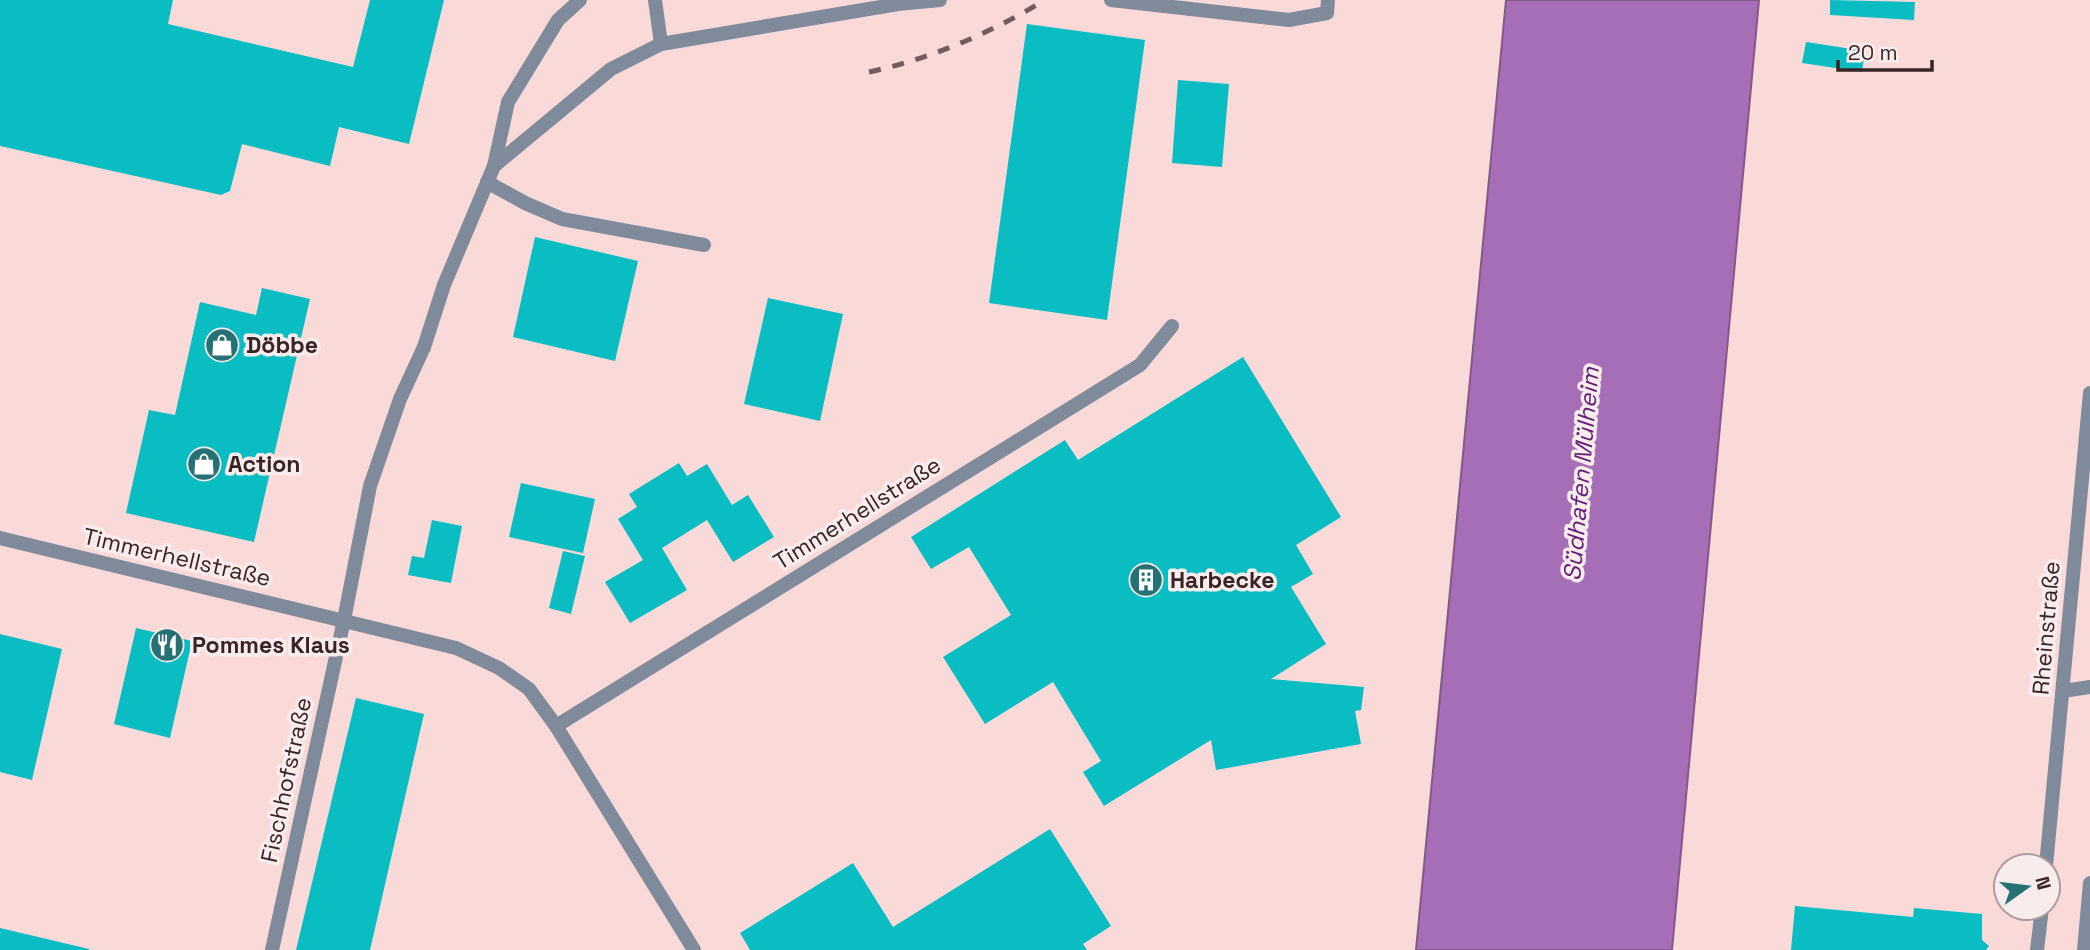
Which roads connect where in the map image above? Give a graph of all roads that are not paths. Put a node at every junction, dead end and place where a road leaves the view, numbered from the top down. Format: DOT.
graph roads {
  1 [pos="580,0"];
  2 [pos="655,0"];
  3 [pos="940,0"];
  4 [pos="1111,0"];
  5 [pos="1328,0"];
  6 [pos="661,44"];
  7 [pos="494,166"];
  8 [pos="487,183"];
  9 [pos="704,246"];
  10 [pos="1172,326"];
  11 [pos="2090,393"];
  12 [pos="0,538"];
  13 [pos="344,620"];
  14 [pos="2090,687"];
  15 [pos="2063,691"];
  16 [pos="556,726"];
  17 [pos="2047,852"];
  18 [pos="2090,883"];
  19 [pos="2041,922"];
  20 [pos="272,950"];
  21 [pos="694,950"];
  22 [pos="2038,950"];
  23 [pos="2084,950"];
  1 -- 7 [label="street"];
  2 -- 6 [label="street"];
  3 -- 6 [label="street"];
  4 -- 5 [label="street"];
  6 -- 7 [label="street"];
  7 -- 8 [label="street"];
  8 -- 9 [label="street"];
  8 -- 13 [label="street"];
  10 -- 16 [label="street, Timmerhellstraße"];
  11 -- 15 [label="street, Rheinstraße"];
  12 -- 13 [label="street, Timmerhellstraße"];
  13 -- 16 [label="street, Timmerhellstraße"];
  13 -- 20 [label="street, Fischhofstraße"];
  14 -- 15 [label="street"];
  15 -- 17 [label="street, Rheinstraße"];
  16 -- 21 [label="street, Timmerhellstraße"];
  18 -- 23 [label="street"];
  19 -- 22 [label="street"];
}
